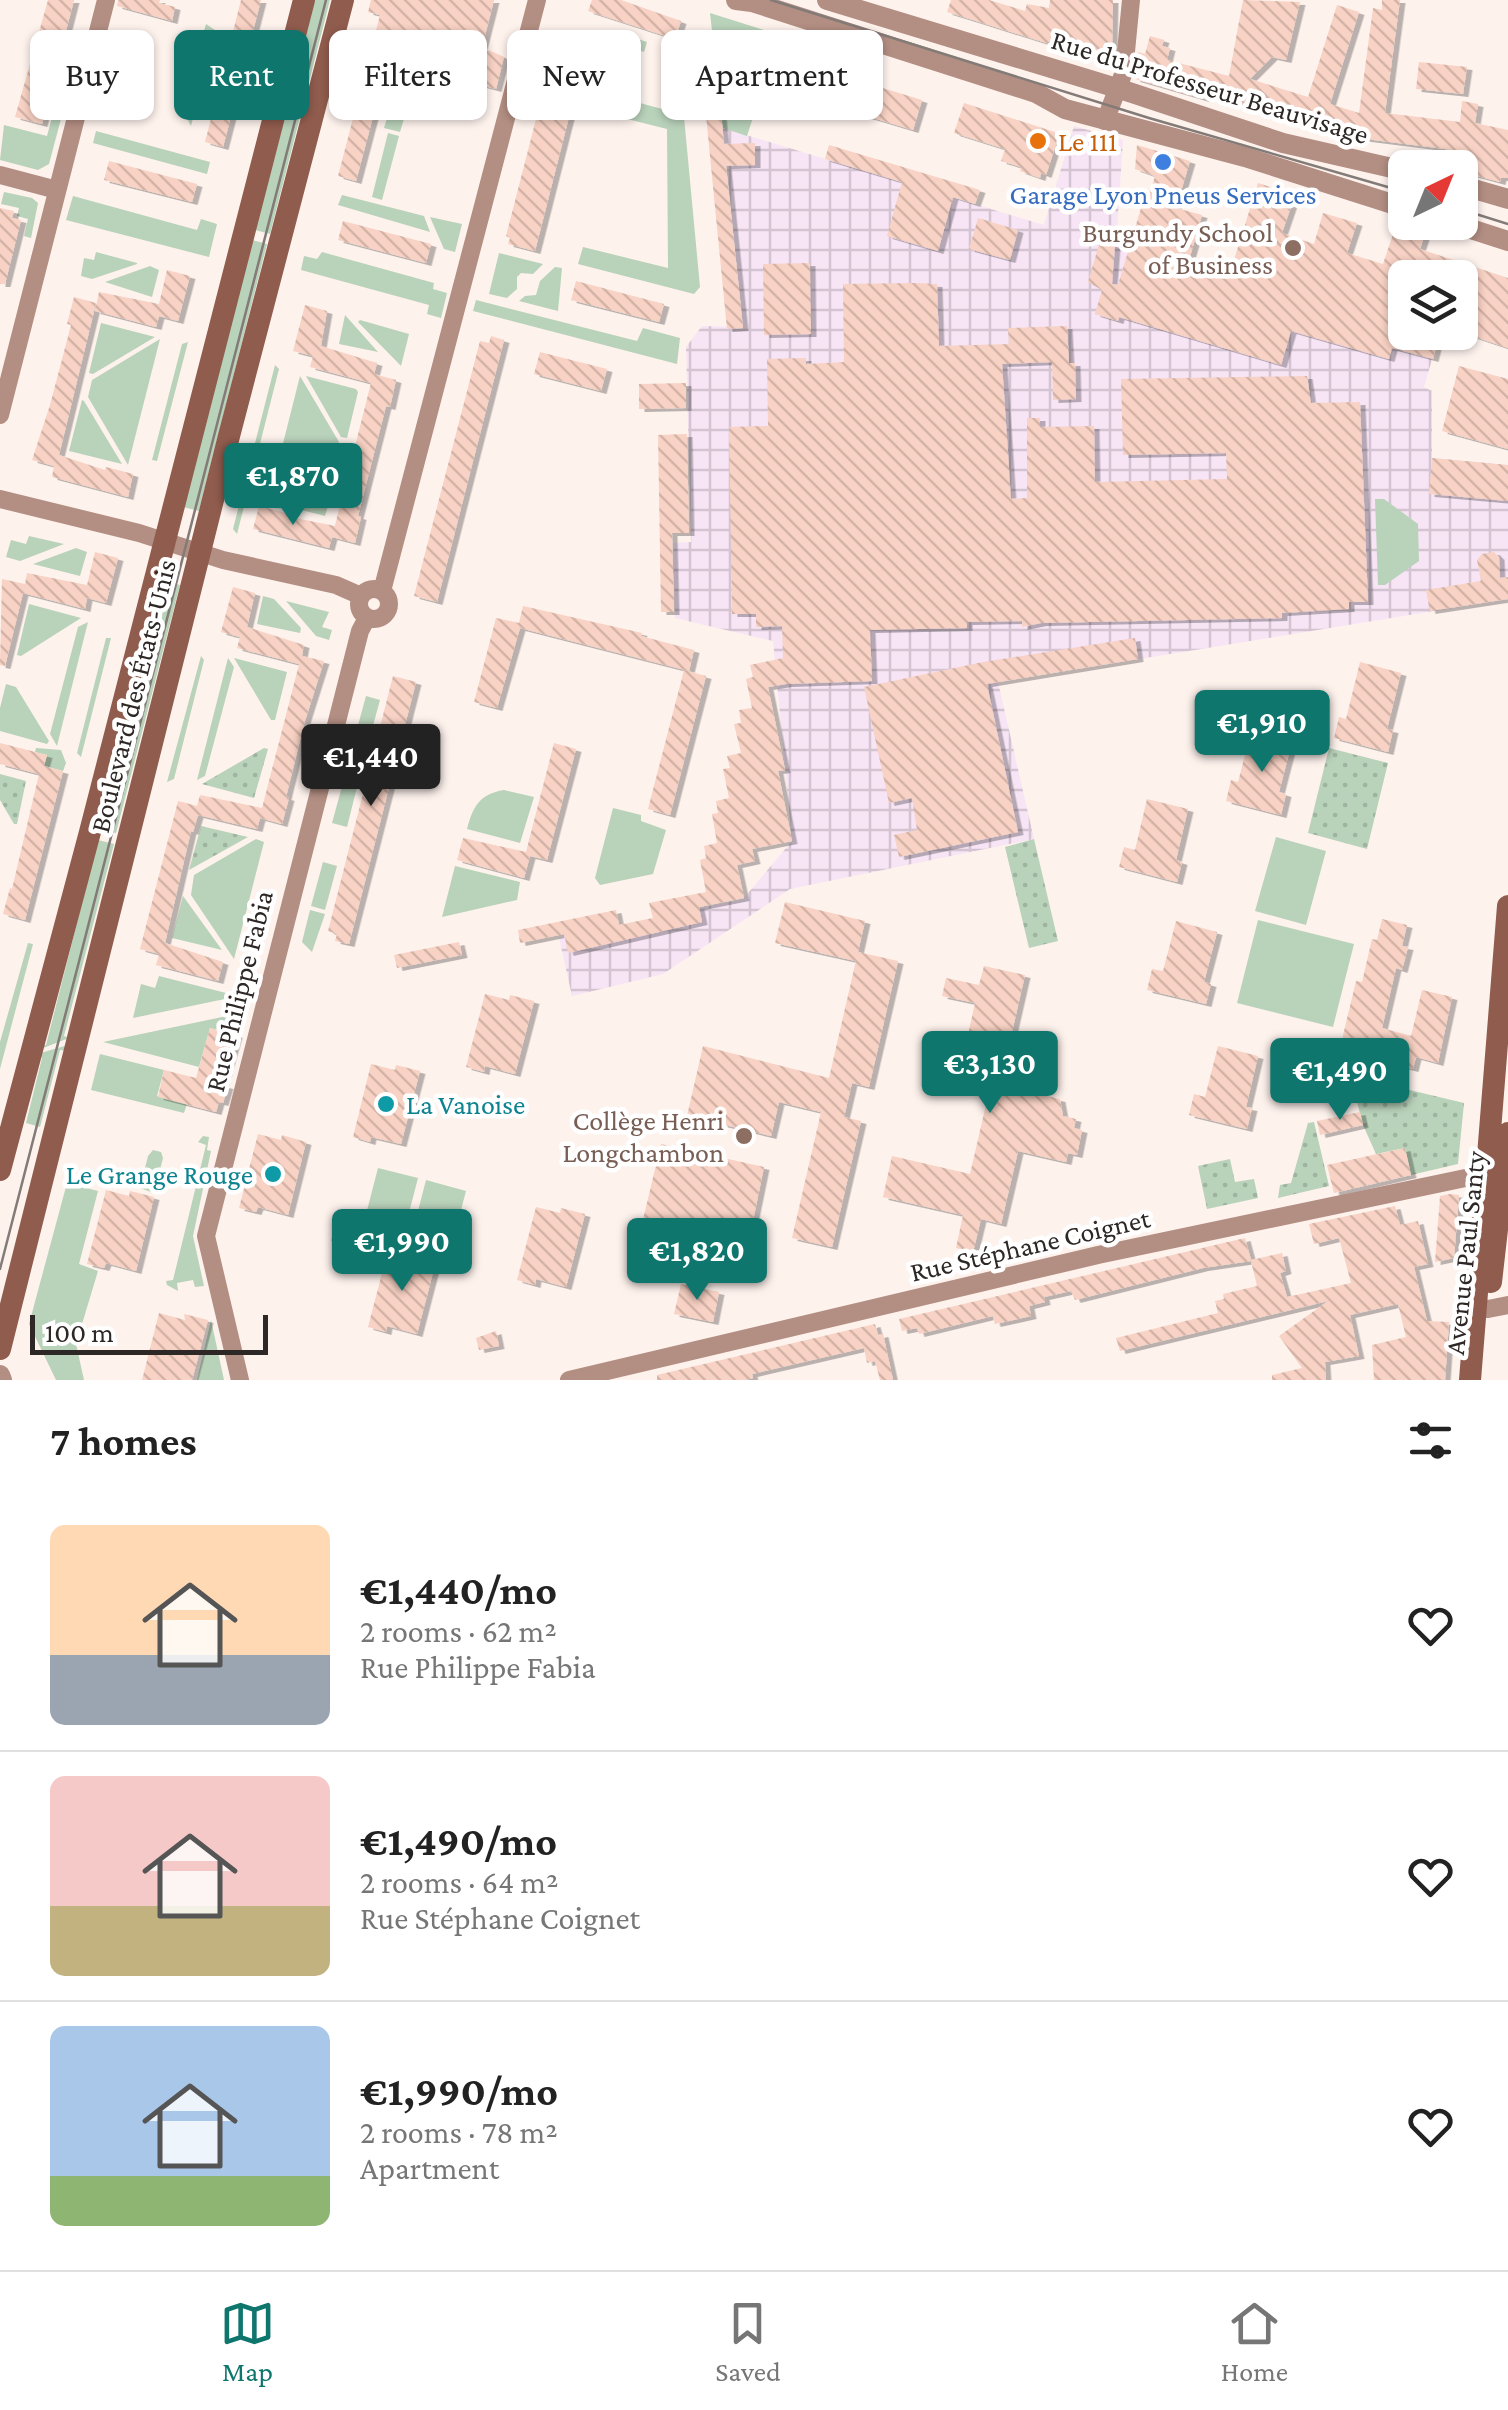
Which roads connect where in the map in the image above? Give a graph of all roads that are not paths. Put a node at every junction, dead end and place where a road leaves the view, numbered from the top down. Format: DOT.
graph roads {
  1 [pos="106,0"];
  2 [pos="304,0"];
  3 [pos="342,0"];
  4 [pos="536,0"];
  5 [pos="736,0"];
  6 [pos="827,0"];
  7 [pos="1130,0"];
  8 [pos="866,6"];
  9 [pos="1120,89"];
  10 [pos="1105,121"];
  11 [pos="1388,167"];
  12 [pos="0,175"];
  13 [pos="57,190"];
  14 [pos="1478,190"];
  15 [pos="1508,199"];
  16 [pos="1388,203"];
  17 [pos="1478,232"];
  18 [pos="1508,242"];
  19 [pos="0,415"];
  20 [pos="0,500"];
  21 [pos="164,542"];
  22 [pos="200,552"];
  23 [pos="382,591"];
  24 [pos="361,596"];
  25 [pos="367,618"];
  26 [pos="1508,906"];
  27 [pos="1508,1133"];
  28 [pos="1,1163"];
  29 [pos="1495,1172"];
  30 [pos="1490,1307"];
  31 [pos="1,1334"];
  32 [pos="240,1380"];
  33 [pos="569,1380"];
  34 [pos="1470,1380"];
  35 [pos="1482,1380"];
  1 -- 13 [label="street"];
  2 -- 21 [label="main road, Boulevard des États-Unis"];
  3 -- 22 [label="main road, Boulevard des États-Unis"];
  4 -- 23 [label="street"];
  5 -- 10 [label="street, Rue du Professeur Beauvisage"];
  6 -- 8 [label="street, Rue du Professeur Beauvisage"];
  7 -- 9 [label="street"];
  8 -- 9 [label="street, Rue du Professeur Beauvisage"];
  9 -- 10 [label="street"];
  9 -- 11 [label="street, Rue du Professeur Beauvisage"];
  10 -- 16 [label="street, Rue du Professeur Beauvisage"];
  12 -- 13 [label="street"];
  13 -- 19 [label="street"];
  14 -- 15 [label="street"];
  17 -- 18 [label="street"];
  20 -- 21 [label="street"];
  21 -- 22 [label="street"];
  21 -- 28 [label="main road, Boulevard des États-Unis"];
  22 -- 24 [label="street"];
  22 -- 31 [label="main road, Boulevard des États-Unis"];
  23 -- 24 [label="street"];
  23 -- 25 [label="street"];
  24 -- 25 [label="street"];
  25 -- 32 [label="street, Rue Philippe Fabia"];
  26 -- 29 [label="main road, Avenue Paul Santy"];
  27 -- 29 [label="main road, Avenue Paul Santy"];
  29 -- 30 [label="main road, Avenue Paul Santy"];
  29 -- 33 [label="street, Rue Stéphane Coignet"];
  30 -- 34 [label="main road, Avenue Paul Santy"];
  30 -- 35 [label="main road, Avenue Paul Santy"];
}
